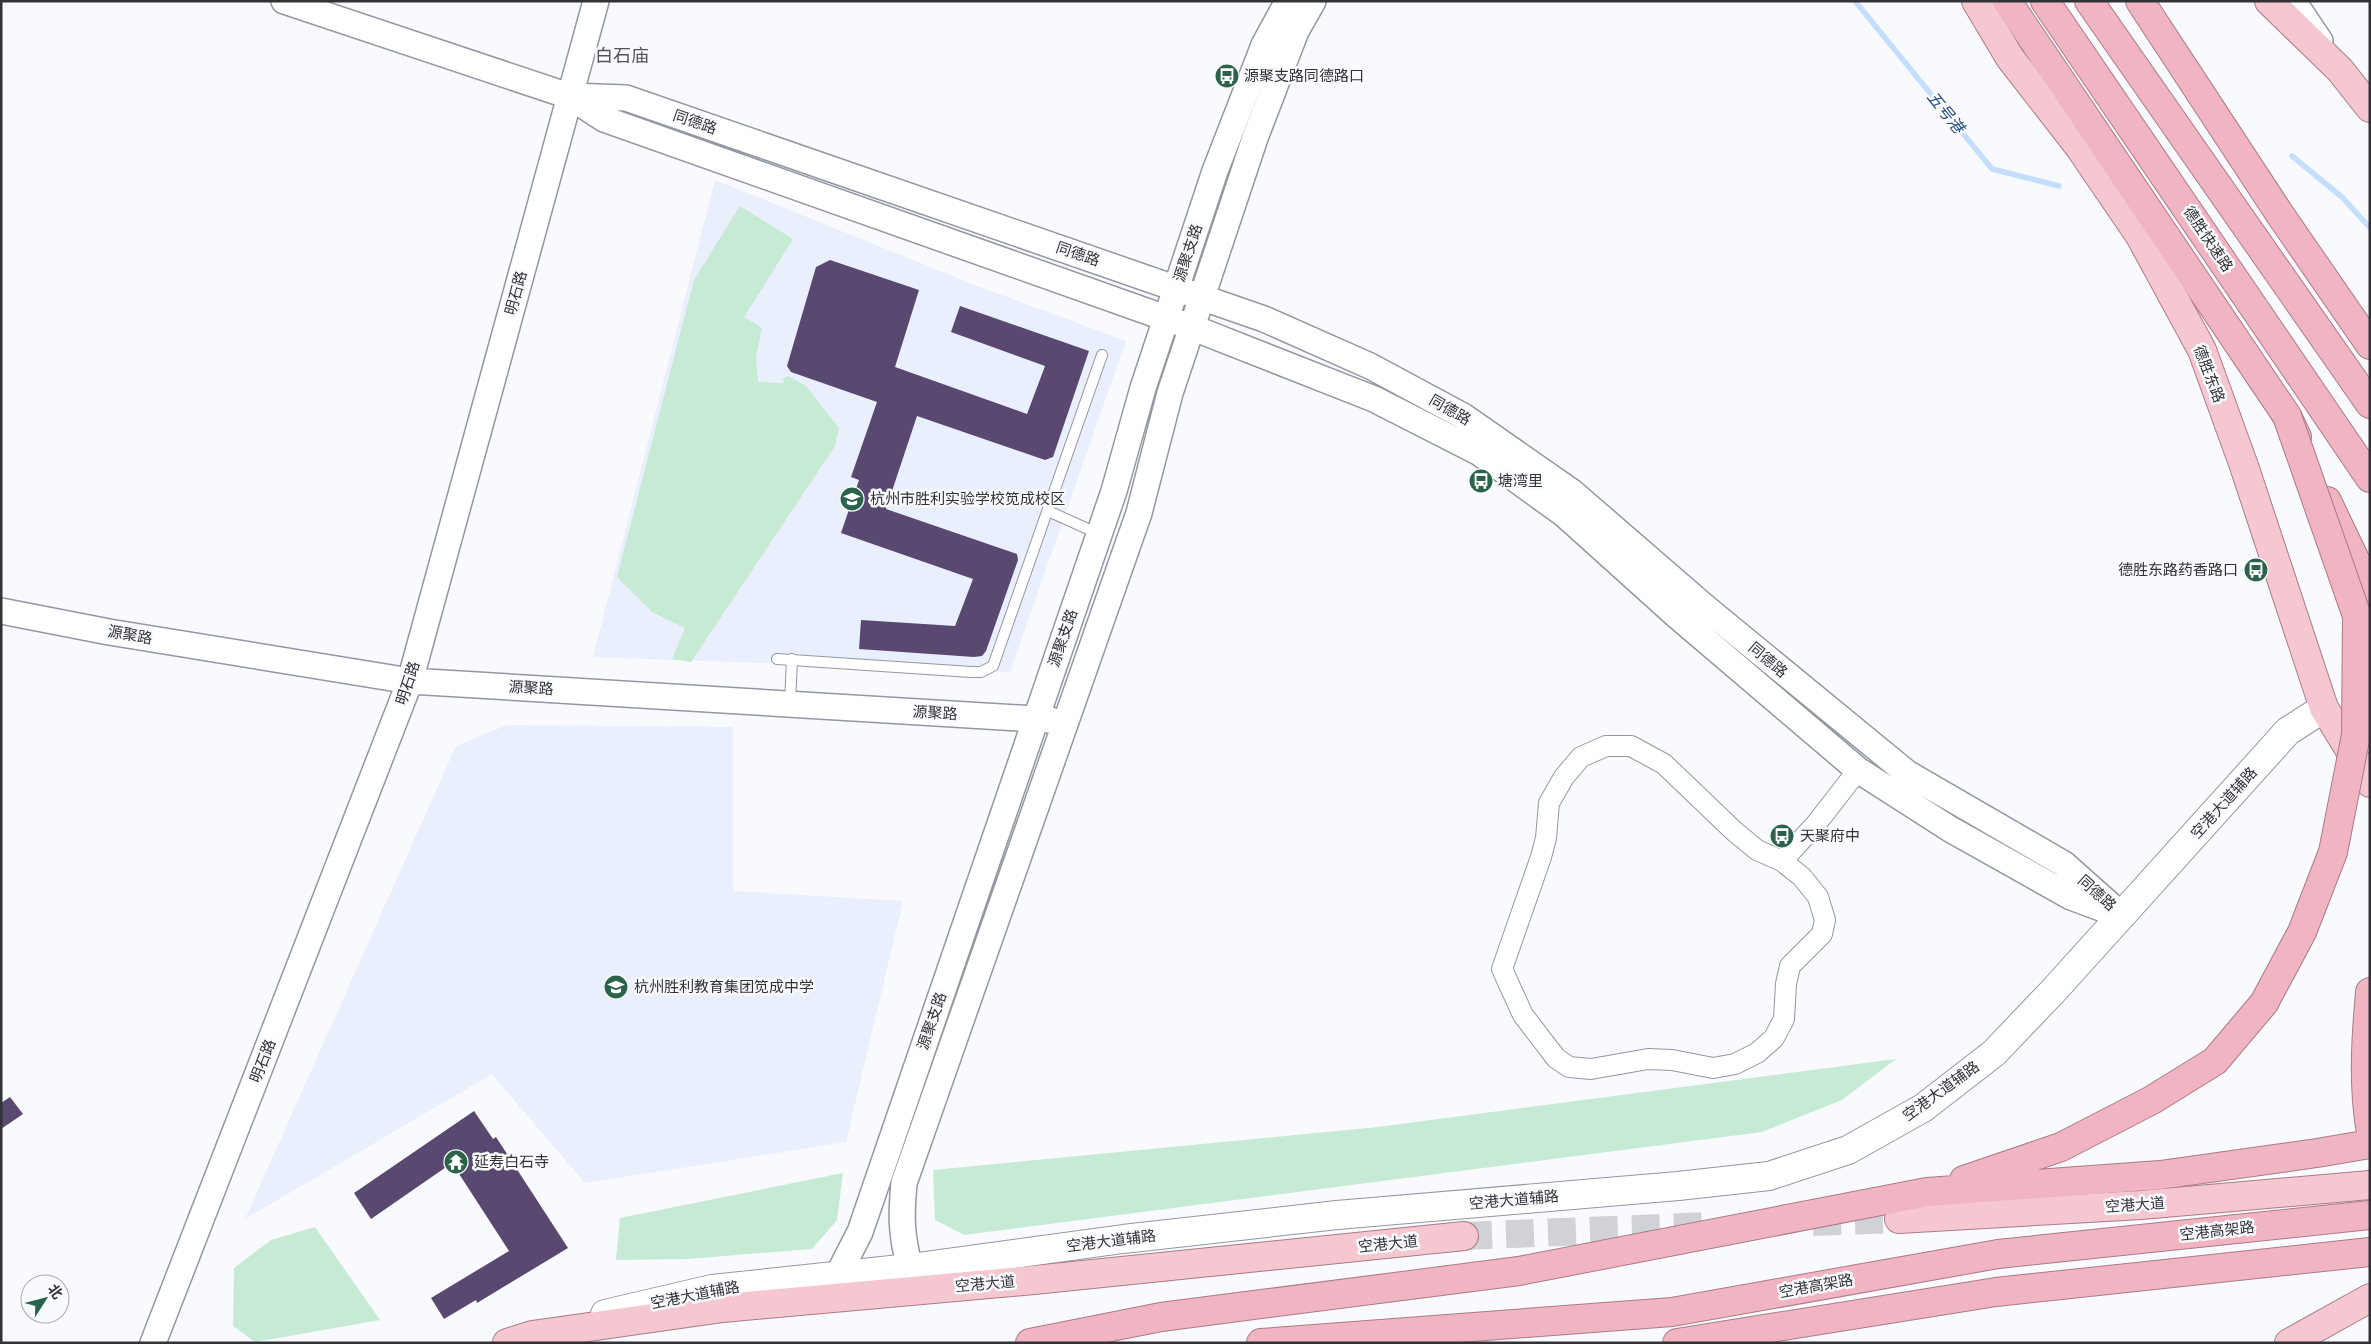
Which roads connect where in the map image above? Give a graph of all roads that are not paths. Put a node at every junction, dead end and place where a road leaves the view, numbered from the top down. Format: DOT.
graph roads {
  1 [pos="284,1"];
  2 [pos="596,1"];
  3 [pos="1288,1"];
  4 [pos="1313,1"];
  5 [pos="1976,1"];
  6 [pos="2007,1"];
  7 [pos="2045,1"];
  8 [pos="2089,1"];
  9 [pos="2140,1"];
  10 [pos="2269,1"];
  11 [pos="2293,1"];
  12 [pos="2340,70"];
  13 [pos="569,96"];
  14 [pos="2370,108"];
  15 [pos="2279,213"];
  16 [pos="1176,288"];
  17 [pos="1201,297"];
  18 [pos="2370,313"];
  19 [pos="1166,318"];
  20 [pos="1191,327"];
  21 [pos="2370,345"];
  22 [pos="1102,355"];
  23 [pos="2370,404"];
  24 [pos="2287,416"];
  25 [pos="2366,472"];
  26 [pos="1048,511"];
  27 [pos="1099,534"];
  28 [pos="2370,601"];
  29 [pos="1,611"];
  30 [pos="777,659"];
  31 [pos="792,660"];
  32 [pos="410,681"];
  33 [pos="2370,703"];
  34 [pos="790,704"];
  35 [pos="2324,708"];
  36 [pos="1035,718"];
  37 [pos="1066,720"];
  38 [pos="1858,770"];
  39 [pos="2370,783"];
  40 [pos="1782,861"];
  41 [pos="2122,916"];
  42 [pos="2370,992"];
  43 [pos="2370,1127"];
  44 [pos="2370,1144"];
  45 [pos="2370,1185"];
  46 [pos="1927,1192"];
  47 [pos="2370,1215"];
  48 [pos="1899,1219"];
  49 [pos="1464,1236"];
  50 [pos="2370,1252"];
  51 [pos="910,1268"];
  52 [pos="838,1275"];
  53 [pos="2370,1298"];
  54 [pos="519,1339"];
  55 [pos="153,1343"];
  56 [pos="1030,1343"];
  57 [pos="1261,1343"];
  58 [pos="1677,1343"];
  59 [pos="2289,1343"];
  1 -- 13 [label="street, 同德路"];
  2 -- 13 [label="street, 明石路"];
  3 -- 16 [label="street, 源聚支路"];
  4 -- 17 [label="street, 源聚支路"];
  5 -- 35 [label="main road, 德胜东路"];
  6 -- 24 [label="highway"];
  7 -- 25 [label="highway, 德胜快速路"];
  8 -- 23 [label="highway"];
  9 -- 15 [label="highway"];
  10 -- 12 [label="main road"];
  11 -- 12 [label="street"];
  12 -- 14 [label="main road"];
  13 -- 16 [label="street, 同德路"];
  13 -- 19 [label="street, 同德路"];
  13 -- 32 [label="street, 明石路"];
  15 -- 18 [label="highway"];
  15 -- 21 [label="highway"];
  16 -- 17 [label="street, 同德路"];
  16 -- 19 [label="street, 源聚支路"];
  17 -- 20 [label="street, 源聚支路"];
  17 -- 41 [label="street, 同德路"];
  19 -- 20 [label="street, 同德路"];
  19 -- 27 [label="street, 源聚支路"];
  20 -- 37 [label="street, 源聚支路"];
  20 -- 38 [label="street, 同德路"];
  22 -- 26 [label="lane"];
  24 -- 28 [label="highway, bridge"];
  24 -- 46 [label="highway, bridge"];
  26 -- 27 [label="lane"];
  26 -- 31 [label="lane"];
  27 -- 36 [label="street, 源聚支路"];
  29 -- 32 [label="street, 源聚路"];
  30 -- 31 [label="lane"];
  31 -- 34 [label="lane"];
  32 -- 34 [label="street, 源聚路"];
  32 -- 55 [label="street, 明石路"];
  33 -- 35 [label="street"];
  34 -- 36 [label="street, 源聚路"];
  35 -- 39 [label="main road, 德胜东路"];
  35 -- 41 [label="main road, 空港大道辅路"];
  36 -- 37 [label="street, 源聚路"];
  36 -- 52 [label="street, 源聚支路"];
  37 -- 51 [label="street, 源聚支路"];
  38 -- 40 [label="street"];
  38 -- 41 [label="street, 同德路"];
  40 -- 40 [label="street"];
  41 -- 51 [label="main road, 空港大道辅路"];
  42 -- 43 [label="highway"];
  44 -- 46 [label="highway"];
  45 -- 48 [label="main road, 空港大道"];
  46 -- 56 [label="highway"];
  47 -- 57 [label="highway, 空港高架路"];
  49 -- 54 [label="main road, 空港大道"];
  50 -- 58 [label="highway"];
  51 -- 52 [label="main road, 空港大道辅路"];
  52 -- 54 [label="main road, 空港大道辅路"];
  53 -- 59 [label="main road"];
}
